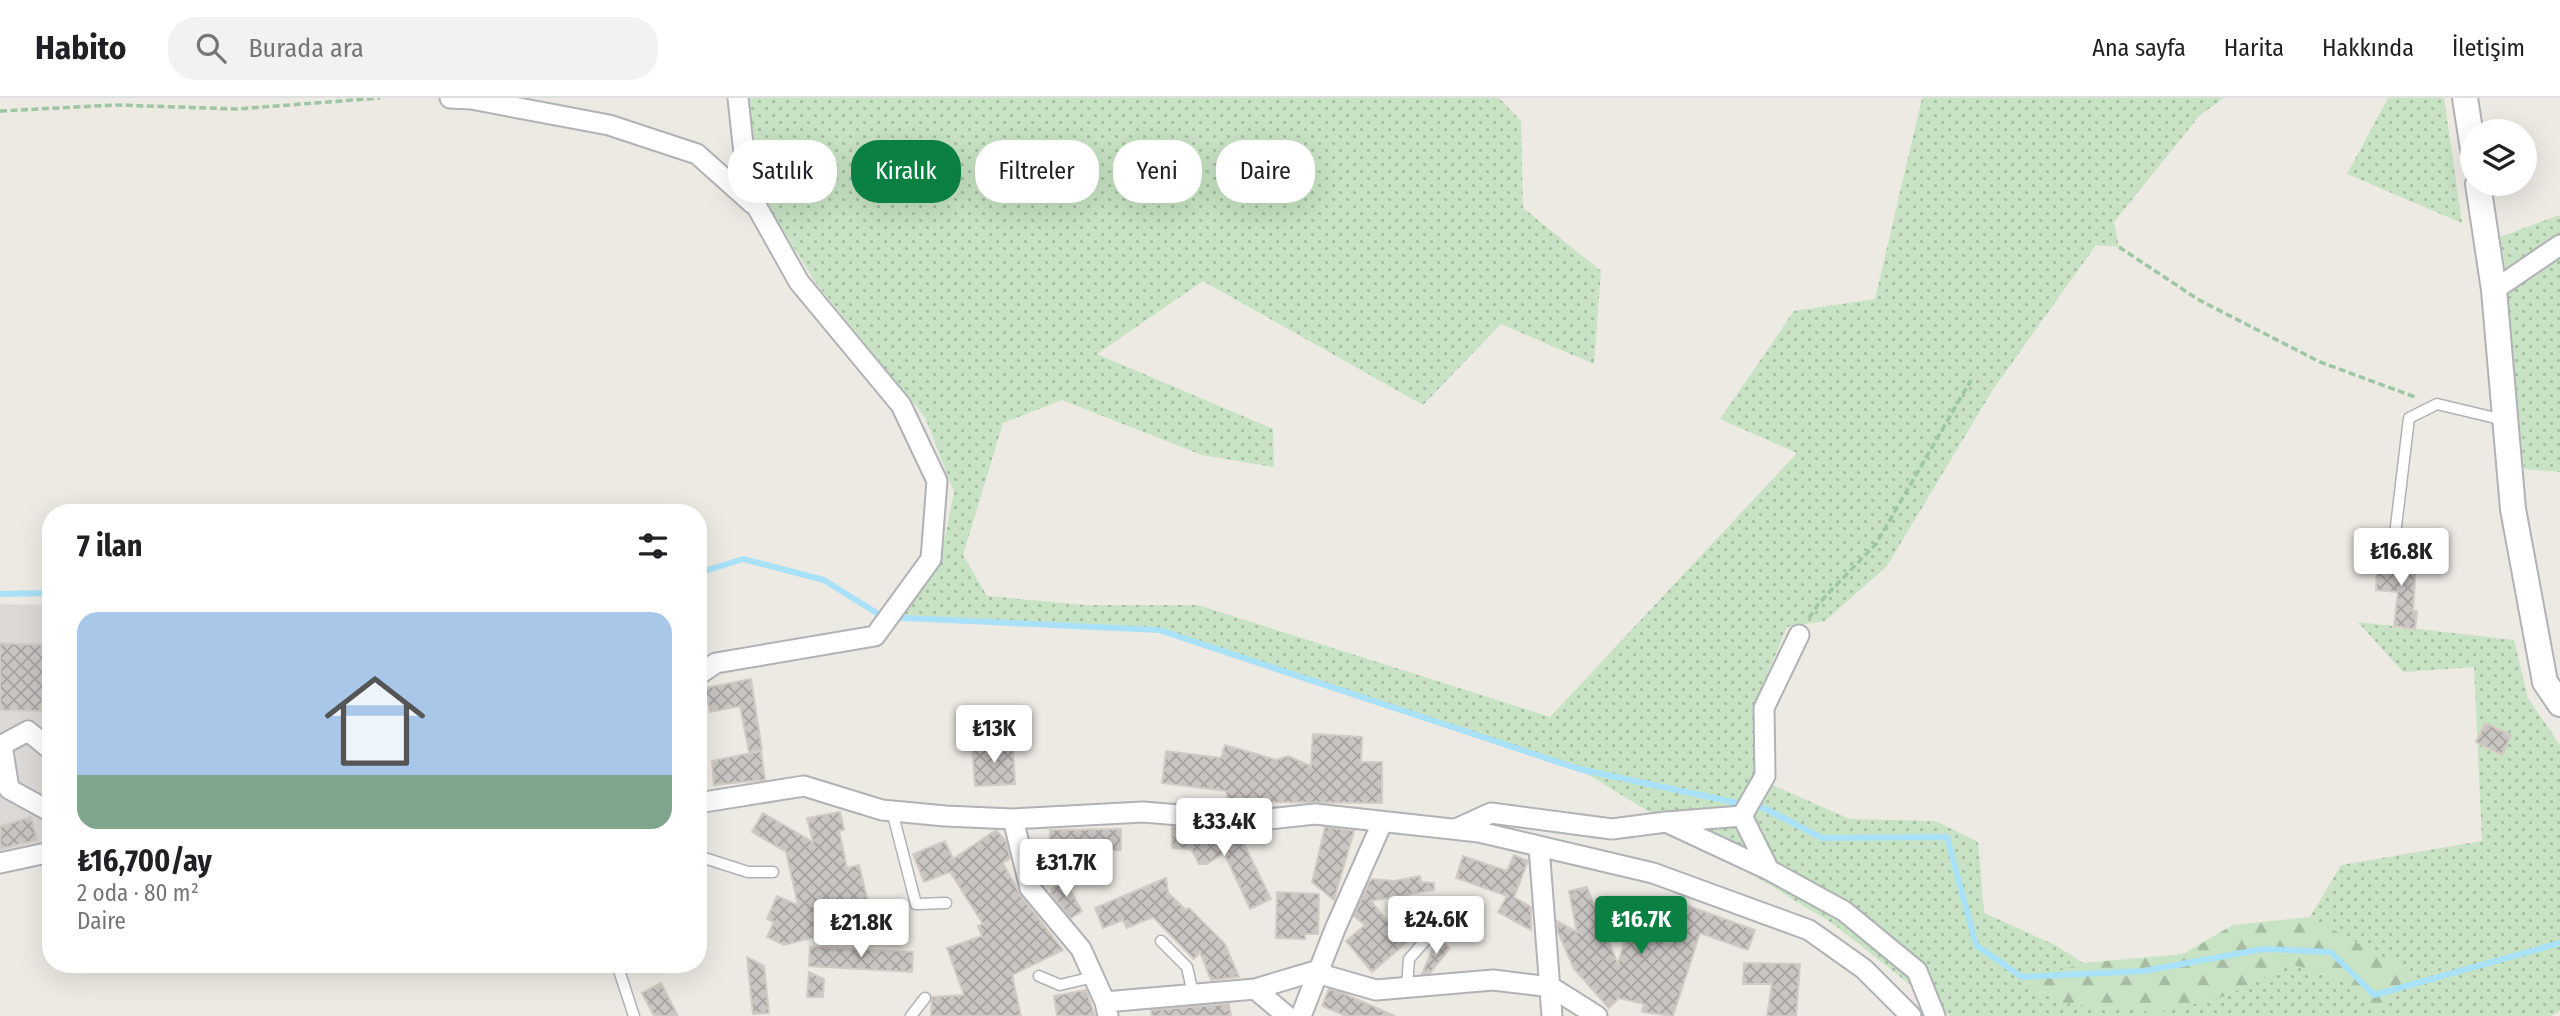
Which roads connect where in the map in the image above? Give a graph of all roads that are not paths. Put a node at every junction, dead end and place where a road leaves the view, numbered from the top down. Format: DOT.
graph roads {
  1 [pos="450,98"];
  2 [pos="738,98"];
  3 [pos="2465,98"];
  4 [pos="2468,119"];
  5 [pos="2480,196"];
  6 [pos="759,209"];
  7 [pos="2560,245"];
  8 [pos="2494,290"];
  9 [pos="2505,420"];
  10 [pos="2395,543"];
  11 [pos="1799,635"];
  12 [pos="707,669"];
  13 [pos="2560,704"];
  14 [pos="42,743"];
  15 [pos="707,802"];
  16 [pos="42,807"];
  17 [pos="892,811"];
  18 [pos="1742,816"];
  19 [pos="1013,820"];
  20 [pos="1666,822"];
  21 [pos="1382,823"];
  22 [pos="1455,830"];
  23 [pos="1539,847"];
  24 [pos="42,854"];
  25 [pos="707,859"];
  26 [pos="0,863"];
  27 [pos="1769,870"];
  28 [pos="773,872"];
  29 [pos="946,903"];
  30 [pos="1453,909"];
  31 [pos="1161,941"];
  32 [pos="1321,971"];
  33 [pos="620,973"];
  34 [pos="1039,976"];
  35 [pos="1093,977"];
  36 [pos="1407,987"];
  37 [pos="1551,987"];
  38 [pos="1255,989"];
  39 [pos="1193,994"];
  40 [pos="925,998"];
  41 [pos="1107,1009"];
  42 [pos="634,1016"];
  43 [pos="912,1016"];
  44 [pos="1287,1016"];
  45 [pos="1301,1016"];
  46 [pos="1552,1016"];
  47 [pos="1597,1016"];
  48 [pos="1911,1016"];
  49 [pos="1935,1016"];
  1 -- 6 [label="street"];
  2 -- 6 [label="street"];
  3 -- 4 [label="street"];
  5 -- 8 [label="street"];
  6 -- 12 [label="street"];
  7 -- 8 [label="street"];
  8 -- 9 [label="street"];
  9 -- 10 [label="lane"];
  9 -- 13 [label="street"];
  11 -- 18 [label="street"];
  14 -- 16 [label="street"];
  15 -- 17 [label="street"];
  17 -- 19 [label="street"];
  17 -- 29 [label="lane"];
  18 -- 20 [label="street"];
  18 -- 27 [label="street"];
  19 -- 21 [label="street"];
  19 -- 35 [label="street"];
  20 -- 22 [label="street"];
  20 -- 27 [label="street"];
  21 -- 22 [label="street"];
  21 -- 32 [label="street"];
  22 -- 23 [label="street"];
  23 -- 37 [label="street"];
  23 -- 48 [label="street"];
  24 -- 26 [label="street"];
  25 -- 28 [label="lane"];
  27 -- 49 [label="street"];
  30 -- 36 [label="lane"];
  31 -- 39 [label="lane"];
  32 -- 36 [label="street"];
  32 -- 38 [label="street"];
  32 -- 45 [label="street"];
  33 -- 42 [label="lane"];
  34 -- 35 [label="lane"];
  35 -- 41 [label="street"];
  36 -- 37 [label="street"];
  37 -- 46 [label="street"];
  37 -- 47 [label="street"];
  38 -- 39 [label="street"];
  38 -- 44 [label="street"];
  39 -- 41 [label="street"];
  40 -- 43 [label="lane"];
}
